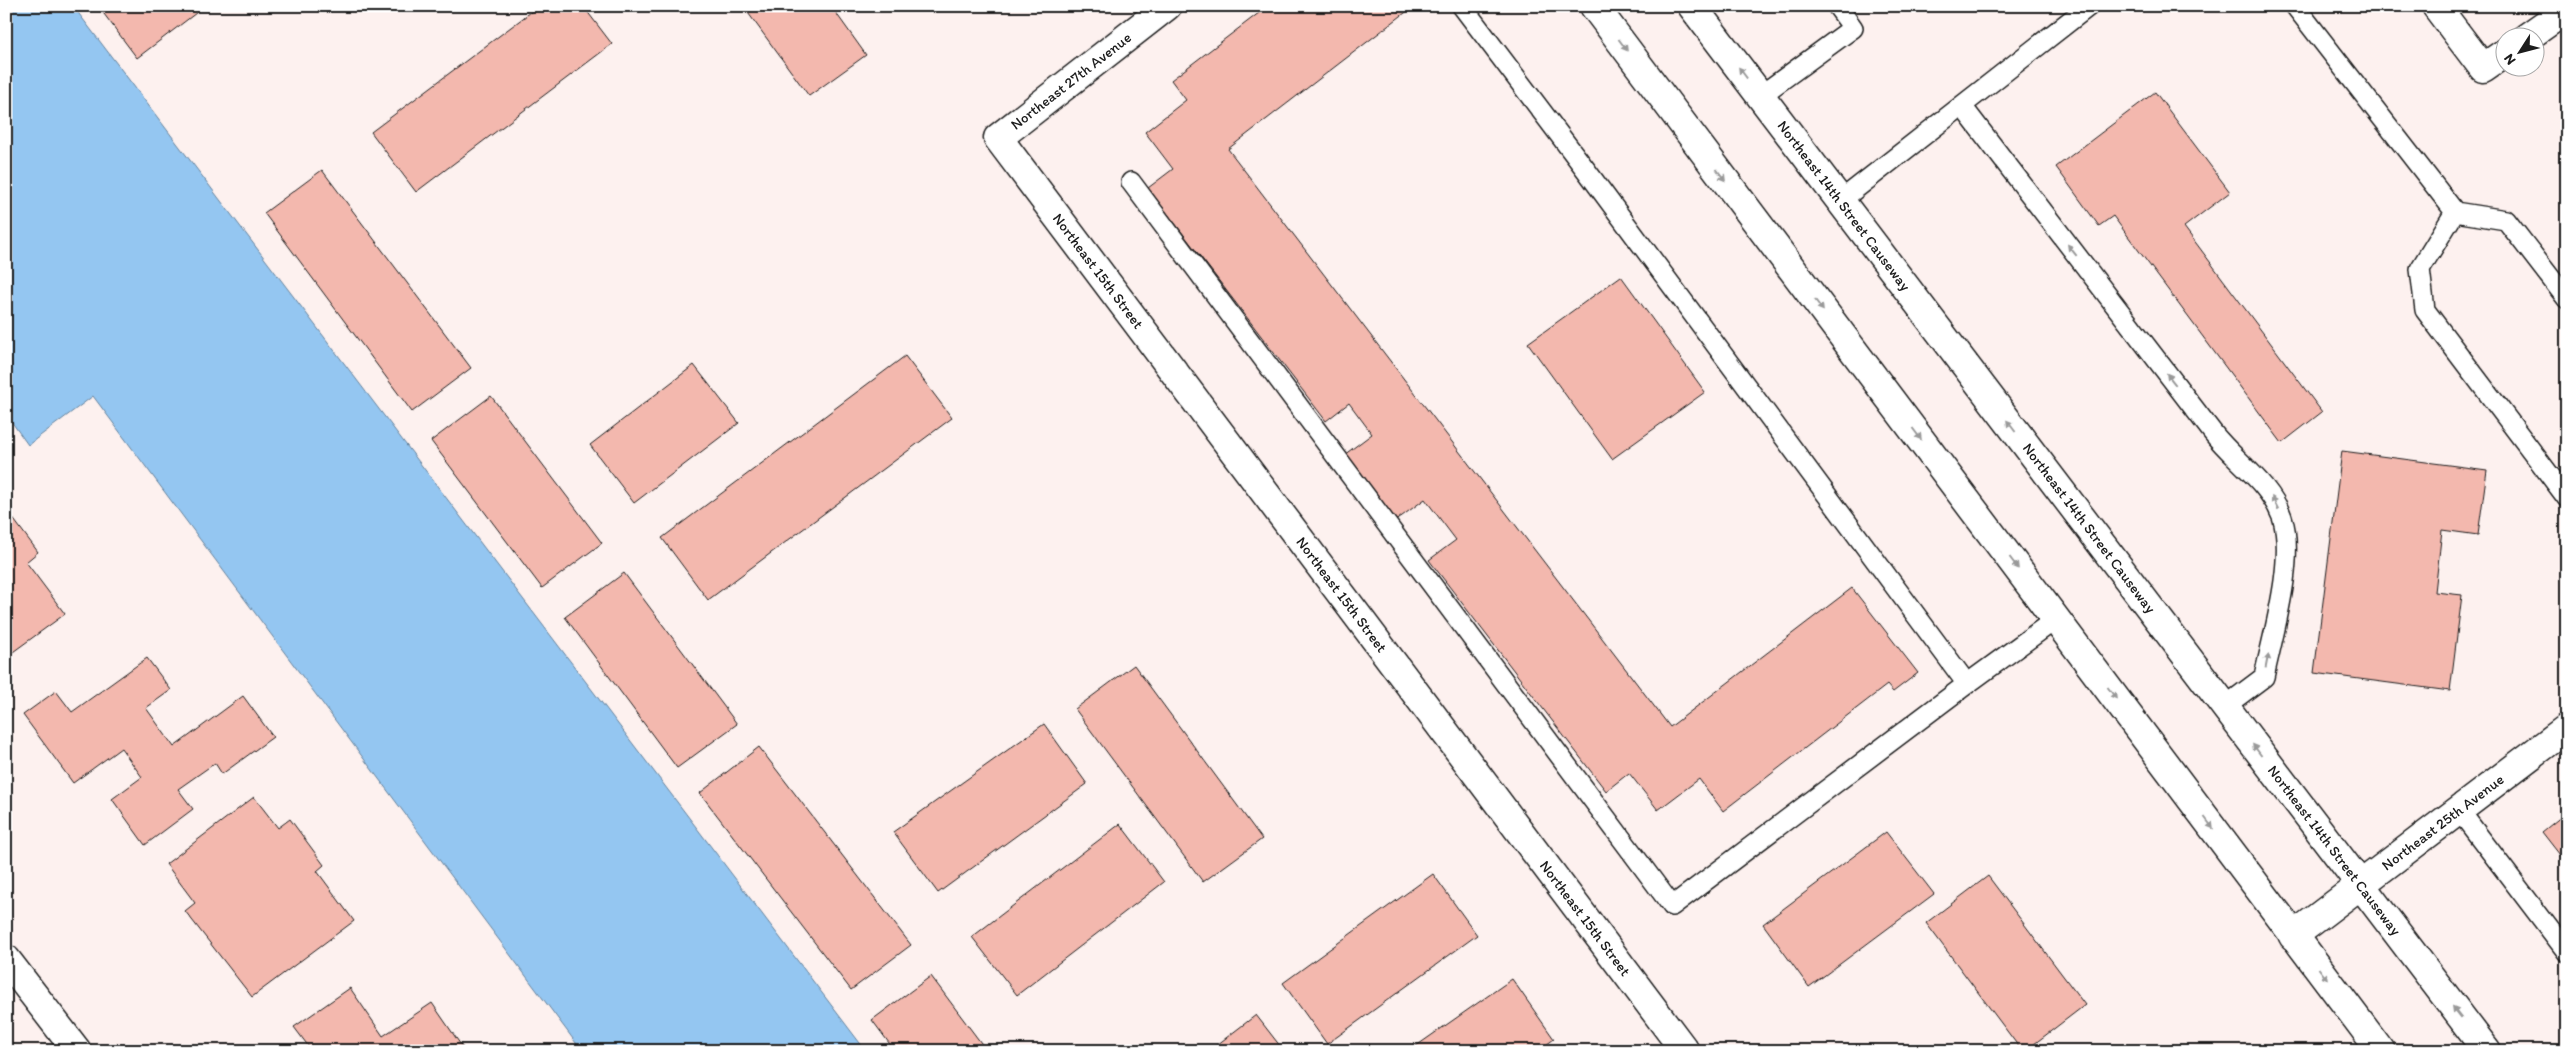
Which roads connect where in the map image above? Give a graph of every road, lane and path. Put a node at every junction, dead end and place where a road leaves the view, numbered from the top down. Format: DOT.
graph roads {
  1 [pos="1167,6"];
  2 [pos="1462,6"];
  3 [pos="1594,6"];
  4 [pos="1692,6"];
  5 [pos="1837,6"];
  6 [pos="2089,6"];
  7 [pos="2295,6"];
  8 [pos="2436,6"];
  9 [pos="2567,9"];
  10 [pos="2540,28"];
  11 [pos="2496,59"];
  12 [pos="1760,96"];
  13 [pos="1962,106"];
  14 [pos="998,138"];
  15 [pos="1131,182"];
  16 [pos="1840,201"];
  17 [pos="2455,212"];
  18 [pos="2567,299"];
  19 [pos="2567,498"];
  20 [pos="2056,619"];
  21 [pos="1967,684"];
  22 [pos="2224,707"];
  23 [pos="2567,728"];
  24 [pos="2459,810"];
  25 [pos="2360,887"];
  26 [pos="2293,936"];
  27 [pos="2567,952"];
  28 [pos="6,959"];
  29 [pos="76,1050"];
  30 [pos="1685,1051"];
  31 [pos="2381,1051"];
  32 [pos="2487,1051"];
  1 -- 14 [label="main road, Northeast 27th Avenue"];
  2 -- 21 [label="lane"];
  3 -- 20 [label="main road, one-way"];
  12 -- 4 [label="main road, Northeast 14th Street Causeway, one-way"];
  5 -- 12 [label="lane"];
  6 -- 13 [label="lane"];
  7 -- 17 [label="lane"];
  8 -- 11 [label="main road"];
  9 -- 10 [label="main road"];
  12 -- 16 [label="main road, Northeast 14th Street Causeway"];
  13 -- 16 [label="lane"];
  22 -- 13 [label="lane, one-way"];
  14 -- 30 [label="main road, Northeast 15th Street"];
  15 -- 21 [label="lane"];
  22 -- 16 [label="main road, Northeast 14th Street Causeway, one-way"];
  17 -- 18 [label="lane"];
  17 -- 19 [label="lane"];
  20 -- 21 [label="lane"];
  20 -- 26 [label="main road, one-way"];
  25 -- 22 [label="main road, Northeast 14th Street Causeway, one-way"];
  23 -- 24 [label="main road, Northeast 25th Avenue"];
  24 -- 25 [label="main road, Northeast 25th Avenue"];
  24 -- 27 [label="lane"];
  25 -- 26 [label="main road, Northeast 25th Avenue"];
  32 -- 25 [label="main road, Northeast 14th Street Causeway, one-way"];
  26 -- 31 [label="main road, one-way"];
  28 -- 29 [label="main road"];
}
